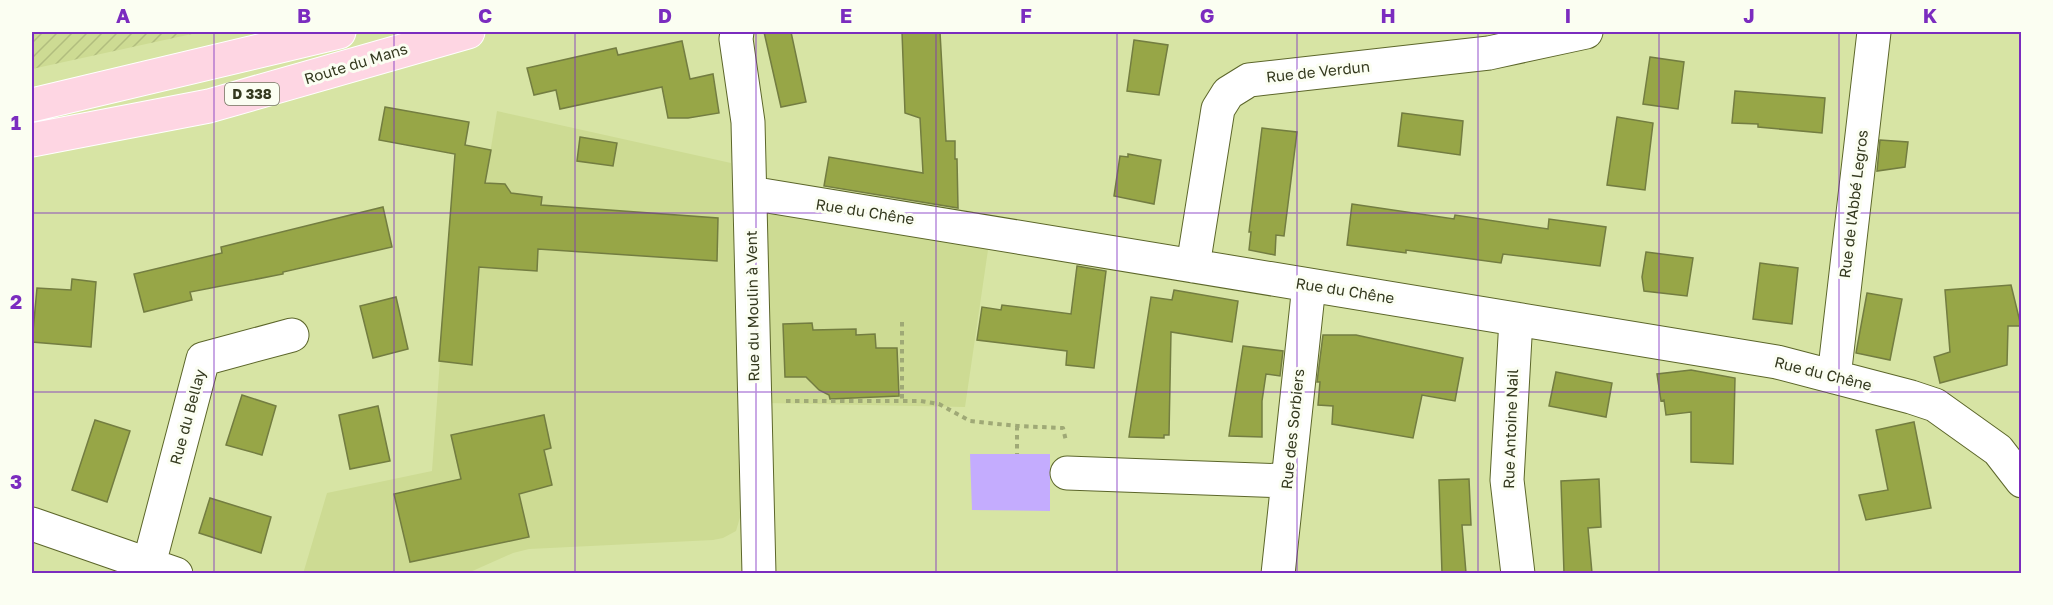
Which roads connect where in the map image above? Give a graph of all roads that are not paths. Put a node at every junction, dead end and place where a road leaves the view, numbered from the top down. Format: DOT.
graph roads {
  1 [pos="339,32"];
  2 [pos="468,32"];
  3 [pos="1586,32"];
  4 [pos="1874,32"];
  5 [pos="733,34"];
  6 [pos="32,105"];
  7 [pos="32,140"];
  8 [pos="750,193"];
  9 [pos="1193,266"];
  10 [pos="1309,285"];
  11 [pos="1516,319"];
  12 [pos="292,334"];
  13 [pos="1834,377"];
  14 [pos="1067,473"];
  15 [pos="1288,481"];
  16 [pos="2022,481"];
  17 [pos="32,524"];
  18 [pos="162,569"];
  19 [pos="752,573"];
  20 [pos="759,573"];
  21 [pos="1278,573"];
  22 [pos="1518,573"];
  1 -- 6 [label="main road"];
  2 -- 7 [label="main road, Route du Mans / D 338"];
  3 -- 9 [label="street, Rue de Verdun"];
  4 -- 13 [label="street, Rue de l'Abbé Legros"];
  5 -- 8 [label="street, Rue du Moulin à Vent"];
  8 -- 9 [label="street, Rue du Chêne"];
  8 -- 20 [label="street, Rue du Moulin à Vent"];
  9 -- 10 [label="street, Rue du Chêne"];
  10 -- 11 [label="street, Rue du Chêne"];
  10 -- 15 [label="street, Rue des Sorbiers"];
  11 -- 13 [label="street, Rue du Chêne"];
  11 -- 22 [label="street, Rue Antoine Nail"];
  12 -- 18 [label="street, Rue du Bellay"];
  13 -- 16 [label="street, Rue du Chêne"];
  14 -- 15 [label="street"];
  15 -- 21 [label="street, Rue des Sorbiers"];
  17 -- 18 [label="street"];
  19 -- 20 [label="street"];
}
